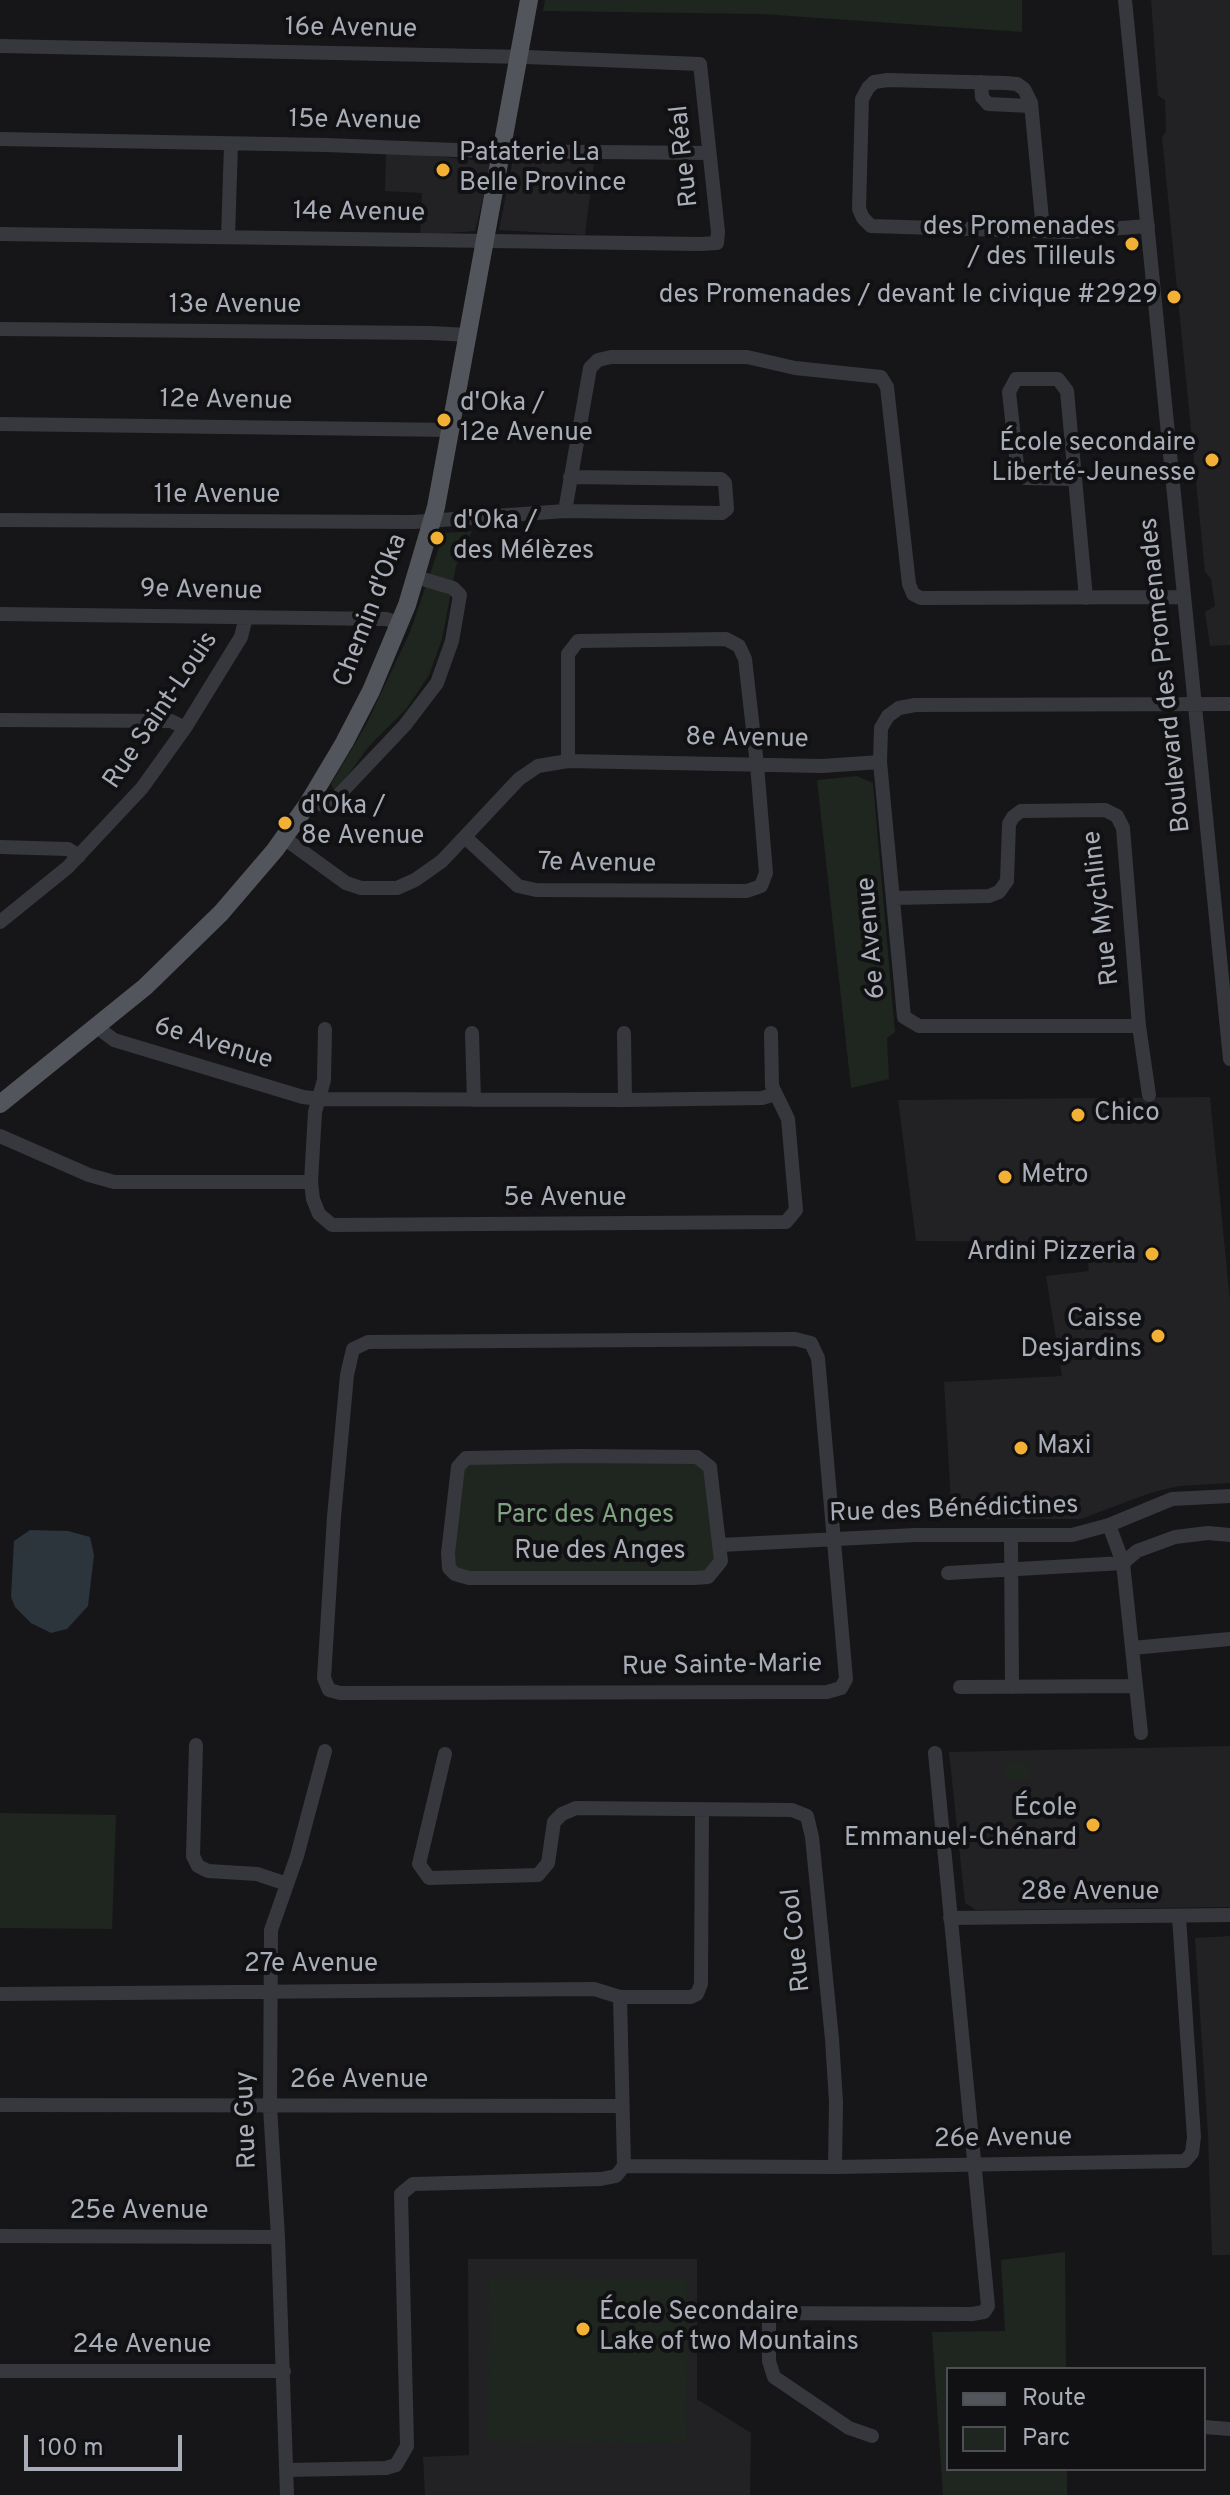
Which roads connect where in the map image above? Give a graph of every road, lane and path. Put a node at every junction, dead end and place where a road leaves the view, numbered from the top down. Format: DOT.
graph roads {
  1 [pos="529,0"];
  2 [pos="1125,0"];
  3 [pos="0,46"];
  4 [pos="520,57"];
  5 [pos="700,64"];
  6 [pos="981,82"];
  7 [pos="1031,106"];
  8 [pos="0,139"];
  9 [pos="231,144"];
  10 [pos="502,151"];
  11 [pos="709,153"];
  12 [pos="1148,226"];
  13 [pos="1043,230"];
  14 [pos="0,234"];
  15 [pos="228,237"];
  16 [pos="486,240"];
  17 [pos="717,243"];
  18 [pos="0,329"];
  19 [pos="469,335"];
  20 [pos="0,424"];
  21 [pos="451,430"];
  22 [pos="570,477"];
  23 [pos="1075,479"];
  24 [pos="565,511"];
  25 [pos="0,520"];
  26 [pos="433,520"];
  27 [pos="416,577"];
  28 [pos="1184,597"];
  29 [pos="1086,598"];
  30 [pos="0,614"];
  31 [pos="246,617"];
  32 [pos="400,623"];
  33 [pos="1195,704"];
  34 [pos="1230,704"];
  35 [pos="0,720"];
  36 [pos="185,728"];
  37 [pos="568,761"];
  38 [pos="880,762"];
  39 [pos="757,765"];
  40 [pos="310,800"];
  41 [pos="284,838"];
  42 [pos="466,838"];
  43 [pos="0,847"];
  44 [pos="79,856"];
  45 [pos="894,898"];
  46 [pos="0,922"];
  47 [pos="1139,1026"];
  48 [pos="97,1027"];
  49 [pos="325,1029"];
  50 [pos="472,1033"];
  51 [pos="624,1033"];
  52 [pos="771,1033"];
  53 [pos="1230,1059"];
  54 [pos="775,1094"];
  55 [pos="1149,1095"];
  56 [pos="320,1099"];
  57 [pos="474,1100"];
  58 [pos="625,1100"];
  59 [pos="0,1104"];
  60 [pos="0,1136"];
  61 [pos="311,1182"];
  62 [pos="1230,1496"];
  63 [pos="1109,1525"];
  64 [pos="1230,1535"];
  65 [pos="1011,1537"];
  66 [pos="834,1539"];
  67 [pos="721,1545"];
  68 [pos="1123,1563"];
  69 [pos="1010,1570"];
  70 [pos="948,1573"];
  71 [pos="1230,1639"];
  72 [pos="1132,1648"];
  73 [pos="1136,1686"];
  74 [pos="960,1687"];
  75 [pos="1012,1687"];
  76 [pos="1141,1733"];
  77 [pos="196,1745"];
  78 [pos="325,1751"];
  79 [pos="935,1753"];
  80 [pos="445,1754"];
  81 [pos="702,1810"];
  82 [pos="287,1884"];
  83 [pos="1230,1915"];
  84 [pos="1179,1917"];
  85 [pos="950,1918"];
  86 [pos="269,1990"];
  87 [pos="0,1994"];
  88 [pos="620,1997"];
  89 [pos="0,2105"];
  90 [pos="621,2106"];
  91 [pos="270,2107"];
  92 [pos="975,2163"];
  93 [pos="624,2166"];
  94 [pos="835,2167"];
  95 [pos="0,2236"];
  96 [pos="278,2237"];
  97 [pos="745,2313"];
  98 [pos="769,2313"];
  99 [pos="0,2371"];
  100 [pos="284,2371"];
  101 [pos="1206,2427"];
  102 [pos="1230,2429"];
  103 [pos="872,2436"];
  104 [pos="287,2470"];
  105 [pos="287,2495"];
  1 -- 4 [label="main road, Chemin d'Oka"];
  2 -- 12 [label="street, Boulevard des Promenades"];
  3 -- 4 [label="street, 16e Avenue"];
  4 -- 5 [label="street, 16e Avenue"];
  4 -- 10 [label="main road, Chemin d'Oka"];
  5 -- 11 [label="street, Rue Réal"];
  6 -- 7 [label="street"];
  6 -- 7 [label="street"];
  6 -- 13 [label="street"];
  7 -- 13 [label="street"];
  8 -- 9 [label="street, 15e Avenue"];
  9 -- 10 [label="street, 15e Avenue"];
  9 -- 15 [label="street"];
  10 -- 11 [label="street, 15e Avenue"];
  10 -- 16 [label="main road, Chemin d'Oka"];
  11 -- 17 [label="street, Rue Réal"];
  12 -- 13 [label="street"];
  12 -- 28 [label="street, Boulevard des Promenades"];
  14 -- 15 [label="street, 14e Avenue"];
  15 -- 16 [label="street, 14e Avenue"];
  16 -- 17 [label="street, 14e Avenue"];
  16 -- 19 [label="main road, Chemin d'Oka"];
  18 -- 19 [label="street, 13e Avenue"];
  19 -- 21 [label="main road, Chemin d'Oka"];
  20 -- 21 [label="street, 12e Avenue"];
  21 -- 26 [label="main road, Chemin d'Oka"];
  22 -- 24 [label="street"];
  22 -- 24 [label="street, 11e Avenue"];
  22 -- 29 [label="street"];
  23 -- 23 [label="street"];
  23 -- 29 [label="street"];
  24 -- 26 [label="street, 11e Avenue"];
  25 -- 26 [label="street, 11e Avenue"];
  26 -- 27 [label="main road, Chemin d'Oka"];
  27 -- 32 [label="main road, Chemin d'Oka"];
  27 -- 40 [label="street"];
  28 -- 29 [label="street"];
  28 -- 33 [label="street, Boulevard des Promenades"];
  30 -- 31 [label="street, 9e Avenue"];
  31 -- 32 [label="street, 9e Avenue"];
  31 -- 36 [label="street, Rue Saint-Louis"];
  32 -- 40 [label="main road, Chemin d'Oka"];
  33 -- 34 [label="street"];
  33 -- 38 [label="street"];
  33 -- 53 [label="street, Boulevard des Promenades"];
  35 -- 36 [label="street"];
  36 -- 44 [label="street, Rue Saint-Louis"];
  37 -- 39 [label="street, 8e Avenue"];
  37 -- 39 [label="street"];
  37 -- 42 [label="street, 8e Avenue"];
  38 -- 39 [label="street, 8e Avenue"];
  38 -- 45 [label="street, 6e Avenue"];
  39 -- 42 [label="street, 7e Avenue"];
  40 -- 41 [label="main road, Chemin d'Oka"];
  41 -- 42 [label="street, 8e Avenue"];
  41 -- 48 [label="main road, Chemin d'Oka"];
  43 -- 44 [label="street"];
  44 -- 46 [label="street, Rue Saint-Louis"];
  45 -- 47 [label="street, 6e Avenue"];
  45 -- 47 [label="street, Rue Mychline"];
  47 -- 55 [label="street, Rue Mychline"];
  48 -- 56 [label="street, 6e Avenue"];
  48 -- 59 [label="main road, Chemin d'Oka"];
  49 -- 56 [label="street"];
  50 -- 57 [label="street"];
  51 -- 58 [label="street"];
  52 -- 54 [label="street"];
  54 -- 58 [label="street, 6e Avenue"];
  54 -- 61 [label="street, 5e Avenue"];
  56 -- 57 [label="street, 6e Avenue"];
  56 -- 61 [label="street"];
  57 -- 58 [label="street, 6e Avenue"];
  60 -- 61 [label="street"];
  62 -- 63 [label="street, Rue des Bénédictines"];
  63 -- 65 [label="street, Rue des Bénédictines"];
  63 -- 68 [label="street"];
  64 -- 68 [label="street"];
  65 -- 66 [label="street, Rue des Bénédictines"];
  65 -- 69 [label="street"];
  66 -- 66 [label="street, Rue Sainte-Marie"];
  66 -- 67 [label="street, Rue des Bénédictines"];
  67 -- 67 [label="street, Rue des Anges"];
  68 -- 69 [label="street"];
  68 -- 72 [label="street"];
  69 -- 70 [label="street"];
  69 -- 75 [label="street"];
  71 -- 72 [label="street"];
  72 -- 73 [label="street"];
  73 -- 75 [label="street"];
  73 -- 76 [label="street"];
  74 -- 75 [label="street"];
  77 -- 82 [label="street"];
  78 -- 82 [label="street, Rue Guy"];
  79 -- 85 [label="street"];
  80 -- 81 [label="street"];
  81 -- 88 [label="street, 27e Avenue"];
  81 -- 94 [label="street, Rue Cool"];
  82 -- 86 [label="street, Rue Guy"];
  83 -- 84 [label="street, 28e Avenue"];
  84 -- 85 [label="street, 28e Avenue"];
  84 -- 92 [label="street, 26e Avenue"];
  85 -- 92 [label="street"];
  86 -- 87 [label="street, 27e Avenue"];
  86 -- 88 [label="street, 27e Avenue"];
  86 -- 91 [label="street, Rue Guy"];
  88 -- 90 [label="street"];
  89 -- 91 [label="street, 26e Avenue"];
  90 -- 91 [label="street, 26e Avenue"];
  90 -- 93 [label="street"];
  91 -- 96 [label="street, Rue Guy"];
  92 -- 94 [label="street, 26e Avenue"];
  92 -- 98 [label="street"];
  93 -- 94 [label="street, 26e Avenue"];
  93 -- 104 [label="street"];
  95 -- 96 [label="street, 25e Avenue"];
  96 -- 100 [label="street, Rue Guy"];
  97 -- 98 [label="street"];
  98 -- 103 [label="street"];
  99 -- 100 [label="street, 24e Avenue"];
  100 -- 104 [label="street, Rue Guy"];
  101 -- 102 [label="street"];
  104 -- 105 [label="street, Rue Guy"];
}
